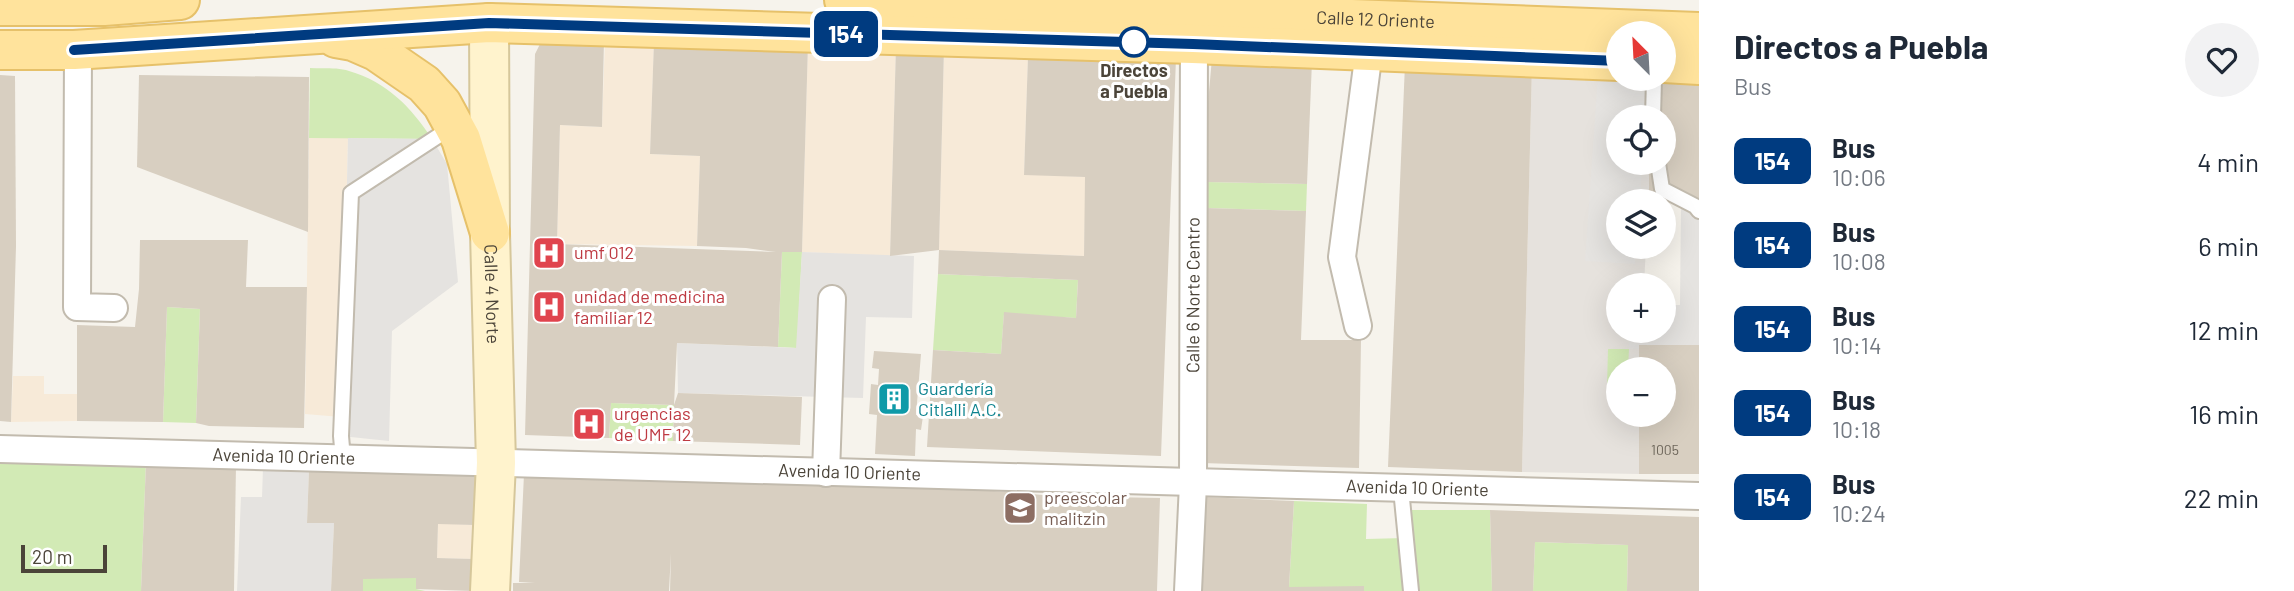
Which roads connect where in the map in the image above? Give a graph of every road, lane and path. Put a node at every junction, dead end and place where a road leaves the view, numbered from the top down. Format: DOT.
graph roads {
  1 [pos="180,0"];
  2 [pos="205,0"];
  3 [pos="844,0"];
  4 [pos="111,3"];
  5 [pos="0,6"];
  6 [pos="494,11"];
  7 [pos="1194,19"];
  8 [pos="1699,32"];
  9 [pos="320,34"];
  10 [pos="0,50"];
  11 [pos="76,50"];
  12 [pos="1369,51"];
  13 [pos="1606,60"];
  14 [pos="1676,64"];
  15 [pos="1699,65"];
  16 [pos="455,125"];
  17 [pos="1660,175"];
  18 [pos="1699,211"];
  19 [pos="490,233"];
  20 [pos="832,299"];
  21 [pos="114,307"];
  22 [pos="1358,326"];
  23 [pos="0,449"];
  24 [pos="343,459"];
  25 [pos="496,463"];
  26 [pos="826,473"];
  27 [pos="1193,484"];
  28 [pos="1401,489"];
  29 [pos="1699,496"];
  30 [pos="489,591"];
  31 [pos="1188,591"];
  32 [pos="1411,591"];
  1 -- 4 [label="main road"];
  2 -- 11 [label="main road"];
  3 -- 7 [label="main road, Calle 12 Oriente"];
  4 -- 5 [label="main road"];
  6 -- 7 [label="main road, Calle 12 Oriente"];
  6 -- 9 [label="main road, Calle 12 Oriente"];
  6 -- 19 [label="main road, Calle 4 Norte"];
  7 -- 8 [label="main road, Calle 12 Oriente"];
  7 -- 12 [label="main road, Calle 12 Oriente"];
  7 -- 27 [label="street, Calle 6 Norte Centro"];
  9 -- 11 [label="main road, Calle 12 Oriente"];
  9 -- 16 [label="main road"];
  10 -- 11 [label="main road"];
  11 -- 21 [label="street"];
  12 -- 13 [label="main road, Calle 12 Oriente"];
  12 -- 22 [label="street"];
  14 -- 15 [label="main road"];
  16 -- 19 [label="main road"];
  16 -- 24 [label="lane"];
  17 -- 18 [label="lane"];
  19 -- 25 [label="main road, Calle 4 Norte"];
  20 -- 26 [label="street"];
  23 -- 24 [label="street, Avenida 10 Oriente"];
  24 -- 25 [label="street, Avenida 10 Oriente"];
  25 -- 26 [label="street, Avenida 10 Oriente"];
  25 -- 30 [label="main road, Calle 4 Norte"];
  26 -- 27 [label="street, Avenida 10 Oriente"];
  27 -- 28 [label="street, Avenida 10 Oriente"];
  27 -- 31 [label="street, Calle 6 Norte Centro"];
  28 -- 29 [label="street, Avenida 10 Oriente"];
  28 -- 32 [label="lane"];
}
